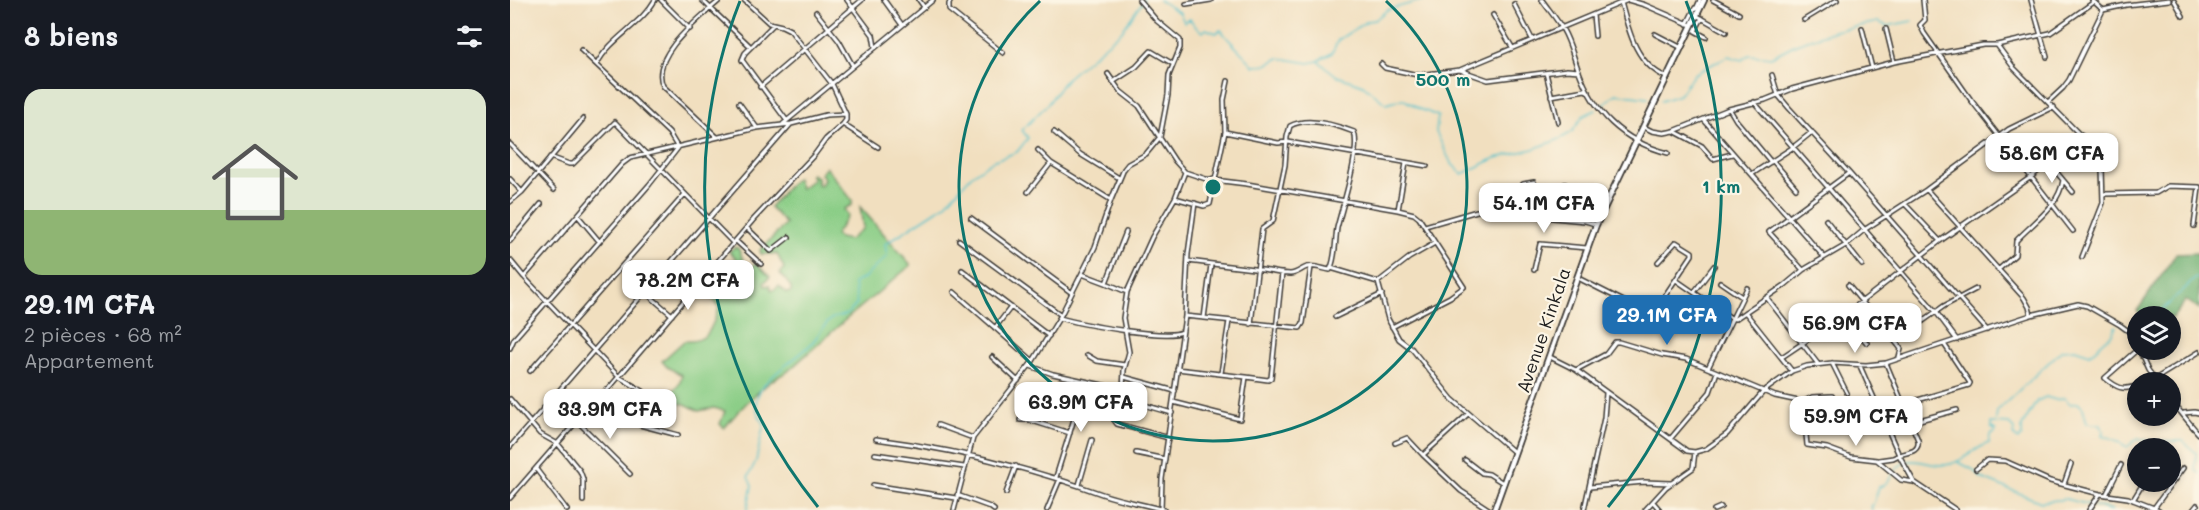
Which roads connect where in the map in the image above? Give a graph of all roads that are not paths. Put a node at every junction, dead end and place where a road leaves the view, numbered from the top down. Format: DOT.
graph roads {
  1 [pos="661,0"];
  2 [pos="702,0"];
  3 [pos="720,0"];
  4 [pos="744,0"];
  5 [pos="847,0"];
  6 [pos="862,0"];
  7 [pos="884,0"];
  8 [pos="919,0"];
  9 [pos="933,0"];
  10 [pos="951,0"];
  11 [pos="1139,0"];
  12 [pos="1211,0"];
  13 [pos="1542,0"];
  14 [pos="1702,0"];
  15 [pos="1713,0"];
  16 [pos="1837,0"];
  17 [pos="1923,0"];
  18 [pos="2031,0"];
  19 [pos="2169,0"];
  20 [pos="2174,0"];
  21 [pos="655,1"];
  22 [pos="2093,1"];
  23 [pos="1621,2"];
  24 [pos="1186,4"];
  25 [pos="1514,4"];
  26 [pos="924,7"];
  27 [pos="853,8"];
  28 [pos="711,9"];
  29 [pos="2103,10"];
  30 [pos="816,12"];
  31 [pos="1698,13"];
  32 [pos="1740,14"];
  33 [pos="1493,15"];
  34 [pos="1593,15"];
  35 [pos="2183,16"];
  36 [pos="1804,20"];
  37 [pos="1692,24"];
  38 [pos="773,25"];
  39 [pos="902,25"];
  40 [pos="690,28"];
  41 [pos="1563,28"];
  42 [pos="1862,28"];
  43 [pos="830,29"];
  44 [pos="1886,29"];
  45 [pos="1726,33"];
  46 [pos="1655,34"];
  47 [pos="1596,36"];
  48 [pos="2040,36"];
  49 [pos="1706,37"];
  50 [pos="1532,39"];
  51 [pos="1997,45"];
  52 [pos="750,47"];
  53 [pos="1512,47"];
  54 [pos="1680,47"];
  55 [pos="806,49"];
  56 [pos="875,49"];
  57 [pos="581,50"];
  58 [pos="1004,53"];
  59 [pos="1938,54"];
  60 [pos="2047,57"];
  61 [pos="1894,62"];
  62 [pos="597,64"];
  63 [pos="1173,64"];
  64 [pos="1381,64"];
  65 [pos="853,66"];
  66 [pos="1872,68"];
  67 [pos="1460,70"];
  68 [pos="1579,71"];
  69 [pos="1546,73"];
  70 [pos="1108,74"];
  71 [pos="1772,75"];
  72 [pos="1666,77"];
  73 [pos="1228,81"];
  74 [pos="1113,82"];
  75 [pos="832,84"];
  76 [pos="760,87"];
  77 [pos="1589,92"];
  78 [pos="1778,95"];
  79 [pos="1551,96"];
  80 [pos="1754,102"];
  81 [pos="2048,102"];
  82 [pos="739,103"];
  83 [pos="2054,107"];
  84 [pos="1730,109"];
  85 [pos="846,114"];
  86 [pos="583,119"];
  87 [pos="1704,120"];
  88 [pos="786,121"];
  89 [pos="1558,122"];
  90 [pos="791,124"];
  91 [pos="843,124"];
  92 [pos="781,125"];
  93 [pos="1642,126"];
  94 [pos="757,128"];
  95 [pos="1674,131"];
  96 [pos="1054,132"];
  97 [pos="1225,132"];
  98 [pos="1812,132"];
  99 [pos="2000,136"];
  100 [pos="2082,136"];
  101 [pos="1160,137"];
  102 [pos="718,138"];
  103 [pos="1635,141"];
  104 [pos="1288,142"];
  105 [pos="510,144"];
  106 [pos="678,147"];
  107 [pos="878,147"];
  108 [pos="1792,148"];
  109 [pos="1038,150"];
  110 [pos="1668,153"];
  111 [pos="647,154"];
  112 [pos="1354,154"];
  113 [pos="1732,154"];
  114 [pos="550,157"];
  115 [pos="1772,162"];
  116 [pos="2048,162"];
  117 [pos="1051,163"];
  118 [pos="1406,163"];
  119 [pos="1427,166"];
  120 [pos="662,169"];
  121 [pos="536,172"];
  122 [pos="1185,172"];
  123 [pos="1849,173"];
  124 [pos="1752,174"];
  125 [pos="2031,177"];
  126 [pos="1119,178"];
  127 [pos="510,179"];
  128 [pos="1215,180"];
  129 [pos="2062,180"];
  130 [pos="1523,184"];
  131 [pos="1565,184"];
  132 [pos="2199,187"];
  133 [pos="1796,188"];
  134 [pos="1827,188"];
  135 [pos="1280,189"];
  136 [pos="554,190"];
  137 [pos="1926,190"];
  138 [pos="522,192"];
  139 [pos="1028,192"];
  140 [pos="2073,192"];
  141 [pos="685,194"];
  142 [pos="2104,194"];
  143 [pos="1175,198"];
  144 [pos="1111,200"];
  145 [pos="1344,201"];
  146 [pos="510,202"];
  147 [pos="1195,203"];
  148 [pos="541,204"];
  149 [pos="1542,204"];
  150 [pos="1564,204"];
  151 [pos="1905,204"];
  152 [pos="2052,205"];
  153 [pos="1398,210"];
  154 [pos="1601,214"];
  155 [pos="578,216"];
  156 [pos="1788,217"];
  157 [pos="1886,217"];
  158 [pos="971,218"];
  159 [pos="1553,218"];
  160 [pos="709,219"];
  161 [pos="1826,220"];
  162 [pos="1425,225"];
  163 [pos="1596,225"];
  164 [pos="2194,226"];
  165 [pos="1961,227"];
  166 [pos="747,228"];
  167 [pos="1864,230"];
  168 [pos="2073,231"];
  169 [pos="1126,232"];
  170 [pos="789,237"];
  171 [pos="958,240"];
  172 [pos="510,241"];
  173 [pos="599,241"];
  174 [pos="1940,241"];
  175 [pos="734,242"];
  176 [pos="1435,243"];
  177 [pos="1845,245"];
  178 [pos="1587,248"];
  179 [pos="1921,256"];
  180 [pos="1824,257"];
  181 [pos="2082,257"];
  182 [pos="510,260"];
  183 [pos="1188,261"];
  184 [pos="1658,262"];
  185 [pos="761,264"];
  186 [pos="1211,265"];
  187 [pos="1862,265"];
  188 [pos="1714,266"];
  189 [pos="1311,267"];
  190 [pos="1331,268"];
  191 [pos="962,270"];
  192 [pos="1258,270"];
  193 [pos="1534,270"];
  194 [pos="1803,270"];
  195 [pos="1998,270"];
  196 [pos="1901,271"];
  197 [pos="1282,273"];
  198 [pos="1082,274"];
  199 [pos="524,277"];
  200 [pos="1576,277"];
  201 [pos="1676,280"];
  202 [pos="1378,282"];
  203 [pos="1720,282"];
  204 [pos="1106,283"];
  205 [pos="1848,285"];
  206 [pos="1747,288"];
  207 [pos="1976,289"];
  208 [pos="645,292"];
  209 [pos="954,292"];
  210 [pos="1127,292"];
  211 [pos="1694,292"];
  212 [pos="1072,293"];
  213 [pos="1382,294"];
  214 [pos="1742,297"];
  215 [pos="1767,298"];
  216 [pos="1959,299"];
  217 [pos="547,300"];
  218 [pos="1862,301"];
  219 [pos="1011,307"];
  220 [pos="1745,312"];
  221 [pos="1936,312"];
  222 [pos="1648,314"];
  223 [pos="672,315"];
  224 [pos="2031,315"];
  225 [pos="1185,316"];
  226 [pos="1843,316"];
  227 [pos="1060,317"];
  228 [pos="1335,317"];
  229 [pos="1204,318"];
  230 [pos="1731,318"];
  231 [pos="1229,321"];
  232 [pos="1251,324"];
  233 [pos="1669,324"];
  234 [pos="571,326"];
  235 [pos="1276,326"];
  236 [pos="1392,327"];
  237 [pos="995,328"];
  238 [pos="1126,330"];
  239 [pos="1987,330"];
  240 [pos="2127,330"];
  241 [pos="1909,331"];
  242 [pos="1182,332"];
  243 [pos="1049,336"];
  244 [pos="1957,340"];
  245 [pos="1803,343"];
  246 [pos="1867,343"];
  247 [pos="1944,344"];
  248 [pos="510,348"];
  249 [pos="594,351"];
  250 [pos="2199,352"];
  251 [pos="1087,354"];
  252 [pos="1548,356"];
  253 [pos="992,357"];
  254 [pos="1782,357"];
  255 [pos="1898,357"];
  256 [pos="2127,358"];
  257 [pos="1033,361"];
  258 [pos="1832,363"];
  259 [pos="1886,363"];
  260 [pos="1818,364"];
  261 [pos="1125,365"];
  262 [pos="1030,366"];
  263 [pos="1860,366"];
  264 [pos="1708,368"];
  265 [pos="1177,369"];
  266 [pos="1576,370"];
  267 [pos="530,371"];
  268 [pos="1792,371"];
  269 [pos="1717,372"];
  270 [pos="2169,372"];
  271 [pos="1221,373"];
  272 [pos="619,377"];
  273 [pos="1124,377"];
  274 [pos="1246,377"];
  275 [pos="1018,381"];
  276 [pos="1083,382"];
  277 [pos="2127,389"];
  278 [pos="643,391"];
  279 [pos="1174,391"];
  280 [pos="1764,391"];
  281 [pos="1606,393"];
  282 [pos="1846,393"];
  283 [pos="1832,396"];
  284 [pos="1120,397"];
  285 [pos="510,399"];
  286 [pos="597,401"];
  287 [pos="1173,402"];
  288 [pos="1803,402"];
  289 [pos="1904,404"];
  290 [pos="1957,410"];
  291 [pos="2181,410"];
  292 [pos="1172,413"];
  293 [pos="2184,413"];
  294 [pos="2199,413"];
  295 [pos="1468,414"];
  296 [pos="1851,417"];
  297 [pos="1020,420"];
  298 [pos="1805,421"];
  299 [pos="577,422"];
  300 [pos="1912,422"];
  301 [pos="531,423"];
  302 [pos="938,425"];
  303 [pos="1070,433"];
  304 [pos="2199,434"];
  305 [pos="678,435"];
  306 [pos="973,438"];
  307 [pos="1169,438"];
  308 [pos="1671,438"];
  309 [pos="876,439"];
  310 [pos="1092,440"];
  311 [pos="1395,443"];
  312 [pos="558,444"];
  313 [pos="510,447"];
  314 [pos="1695,452"];
  315 [pos="967,453"];
  316 [pos="1136,453"];
  317 [pos="1514,453"];
  318 [pos="874,454"];
  319 [pos="1423,455"];
  320 [pos="1899,455"];
  321 [pos="1165,459"];
  322 [pos="1465,460"];
  323 [pos="1877,460"];
  324 [pos="2071,464"];
  325 [pos="2121,465"];
  326 [pos="1016,466"];
  327 [pos="964,467"];
  328 [pos="2183,468"];
  329 [pos="536,469"];
  330 [pos="1976,469"];
  331 [pos="630,474"];
  332 [pos="1056,477"];
  333 [pos="1060,479"];
  334 [pos="1914,482"];
  335 [pos="1503,483"];
  336 [pos="1673,483"];
  337 [pos="2064,484"];
  338 [pos="873,485"];
  339 [pos="1079,485"];
  340 [pos="1590,488"];
  341 [pos="2138,492"];
  342 [pos="1006,494"];
  343 [pos="2100,494"];
  344 [pos="2106,495"];
  345 [pos="956,496"];
  346 [pos="510,498"];
  347 [pos="2133,500"];
  348 [pos="583,501"];
  349 [pos="1653,502"];
  350 [pos="2197,505"];
  351 [pos="1721,507"];
  352 [pos="1154,509"];
  353 [pos="2157,509"];
  354 [pos="567,510"];
  355 [pos="954,510"];
  356 [pos="994,510"];
  357 [pos="1047,510"];
  358 [pos="1162,510"];
  359 [pos="1492,510"];
  360 [pos="1584,510"];
  361 [pos="1645,510"];
  362 [pos="1660,510"];
  363 [pos="1714,510"];
  364 [pos="1956,510"];
  365 [pos="2089,510"];
  366 [pos="2193,510"];
  1 -- 21 [label="street"];
  1 -- 40 [label="street"];
  2 -- 28 [label="street"];
  3 -- 28 [label="street"];
  4 -- 38 [label="street"];
  5 -- 27 [label="street"];
  6 -- 27 [label="street"];
  7 -- 39 [label="street"];
  8 -- 26 [label="street"];
  9 -- 26 [label="street"];
  10 -- 58 [label="street"];
  11 -- 63 [label="street"];
  12 -- 24 [label="street"];
  13 -- 41 [label="street"];
  14 -- 31 [label="main road, Avenue Kinkala"];
  15 -- 32 [label="street"];
  16 -- 36 [label="street"];
  17 -- 59 [label="street"];
  18 -- 48 [label="street"];
  19 -- 29 [label="street"];
  20 -- 35 [label="street"];
  21 -- 62 [label="street"];
  22 -- 29 [label="street"];
  22 -- 48 [label="street"];
  23 -- 34 [label="street"];
  23 -- 37 [label="street"];
  23 -- 72 [label="street"];
  25 -- 50 [label="street"];
  26 -- 39 [label="street"];
  27 -- 43 [label="street"];
  27 -- 56 [label="street"];
  28 -- 40 [label="street"];
  28 -- 52 [label="street"];
  29 -- 81 [label="street"];
  30 -- 43 [label="street"];
  31 -- 37 [label="main road, Avenue Kinkala"];
  31 -- 45 [label="street"];
  33 -- 53 [label="street"];
  34 -- 41 [label="street"];
  34 -- 47 [label="street"];
  37 -- 49 [label="street"];
  37 -- 54 [label="main road, Avenue Kinkala"];
  38 -- 52 [label="street"];
  38 -- 55 [label="street"];
  39 -- 56 [label="street"];
  40 -- 102 [label="street"];
  41 -- 50 [label="street"];
  41 -- 68 [label="street"];
  42 -- 66 [label="street"];
  43 -- 55 [label="street"];
  43 -- 65 [label="street"];
  44 -- 61 [label="street"];
  46 -- 54 [label="street"];
  48 -- 51 [label="street"];
  48 -- 60 [label="street"];
  50 -- 53 [label="street"];
  51 -- 59 [label="street"];
  51 -- 81 [label="street"];
  52 -- 76 [label="street"];
  53 -- 67 [label="street"];
  54 -- 72 [label="main road, Avenue Kinkala"];
  55 -- 75 [label="street"];
  55 -- 76 [label="street"];
  56 -- 65 [label="street"];
  57 -- 62 [label="street"];
  59 -- 61 [label="street"];
  59 -- 99 [label="street"];
  61 -- 66 [label="street"];
  62 -- 106 [label="street"];
  63 -- 74 [label="street"];
  63 -- 101 [label="street"];
  64 -- 67 [label="street"];
  65 -- 75 [label="street"];
  66 -- 78 [label="street"];
  67 -- 69 [label="street"];
  68 -- 69 [label="street"];
  68 -- 77 [label="street"];
  69 -- 79 [label="street"];
  70 -- 74 [label="street"];
  71 -- 78 [label="street"];
  72 -- 93 [label="main road, Avenue Kinkala"];
  73 -- 97 [label="street"];
  74 -- 101 [label="street"];
  75 -- 85 [label="street"];
  75 -- 88 [label="street"];
  76 -- 88 [label="street"];
  77 -- 79 [label="street"];
  77 -- 103 [label="street"];
  78 -- 80 [label="street"];
  78 -- 98 [label="street"];
  79 -- 89 [label="street"];
  80 -- 84 [label="street"];
  80 -- 108 [label="street"];
  81 -- 83 [label="street"];
  82 -- 94 [label="street"];
  83 -- 99 [label="street"];
  83 -- 100 [label="street"];
  84 -- 87 [label="street"];
  84 -- 115 [label="street"];
  85 -- 90 [label="street"];
  85 -- 91 [label="street"];
  86 -- 114 [label="street"];
  87 -- 95 [label="street"];
  87 -- 113 [label="street"];
  88 -- 92 [label="street"];
  90 -- 92 [label="street"];
  90 -- 160 [label="street"];
  91 -- 107 [label="street"];
  91 -- 166 [label="street"];
  92 -- 94 [label="street"];
  93 -- 95 [label="street"];
  93 -- 103 [label="main road, Avenue Kinkala"];
  94 -- 102 [label="street"];
  95 -- 113 [label="street"];
  96 -- 126 [label="street"];
  97 -- 104 [label="street"];
  97 -- 128 [label="street"];
  98 -- 108 [label="street"];
  98 -- 123 [label="street"];
  99 -- 125 [label="street"];
  99 -- 137 [label="street"];
  100 -- 116 [label="street"];
  100 -- 142 [label="street"];
  101 -- 122 [label="street"];
  101 -- 126 [label="street"];
  102 -- 106 [label="street"];
  103 -- 110 [label="street"];
  103 -- 154 [label="main road, Avenue Kinkala"];
  104 -- 112 [label="street"];
  104 -- 112 [label="street"];
  104 -- 135 [label="street"];
  105 -- 121 [label="street"];
  106 -- 111 [label="street"];
  106 -- 120 [label="street"];
  108 -- 115 [label="street"];
  108 -- 134 [label="street"];
  109 -- 117 [label="street"];
  111 -- 114 [label="street"];
  111 -- 120 [label="street"];
  111 -- 155 [label="street"];
  112 -- 118 [label="street"];
  112 -- 145 [label="street"];
  113 -- 124 [label="street"];
  114 -- 121 [label="street"];
  115 -- 124 [label="street"];
  115 -- 133 [label="street"];
  116 -- 125 [label="street"];
  116 -- 129 [label="street"];
  117 -- 139 [label="street"];
  117 -- 144 [label="street"];
  118 -- 119 [label="street"];
  118 -- 153 [label="street"];
  120 -- 141 [label="street"];
  120 -- 173 [label="street"];
  121 -- 136 [label="street"];
  121 -- 138 [label="street"];
  122 -- 128 [label="street"];
  122 -- 143 [label="street"];
  123 -- 134 [label="street"];
  123 -- 157 [label="street"];
  124 -- 156 [label="street"];
  125 -- 152 [label="street"];
  125 -- 165 [label="street"];
  126 -- 144 [label="street"];
  127 -- 138 [label="street"];
  128 -- 135 [label="street"];
  128 -- 147 [label="street"];
  129 -- 140 [label="street"];
  129 -- 152 [label="street"];
  130 -- 149 [label="street"];
  131 -- 150 [label="street"];
  132 -- 142 [label="street"];
  132 -- 164 [label="street"];
  134 -- 156 [label="street"];
  134 -- 167 [label="street"];
  135 -- 145 [label="street"];
  135 -- 192 [label="street"];
  137 -- 151 [label="street"];
  137 -- 165 [label="street"];
  138 -- 146 [label="street"];
  141 -- 160 [label="street"];
  141 -- 234 [label="street"];
  142 -- 181 [label="street"];
  143 -- 147 [label="street"];
  143 -- 210 [label="street"];
  144 -- 198 [label="street"];
  145 -- 153 [label="street"];
  145 -- 190 [label="street"];
  147 -- 183 [label="street"];
  148 -- 172 [label="street"];
  149 -- 150 [label="street"];
  149 -- 162 [label="street"];
  150 -- 154 [label="street"];
  151 -- 157 [label="street"];
  151 -- 174 [label="street"];
  152 -- 168 [label="street"];
  152 -- 195 [label="street"];
  153 -- 162 [label="street"];
  154 -- 163 [label="main road, Avenue Kinkala"];
  155 -- 173 [label="street"];
  155 -- 199 [label="street"];
  156 -- 180 [label="street"];
  156 -- 194 [label="street"];
  157 -- 167 [label="street"];
  157 -- 179 [label="street"];
  158 -- 212 [label="street"];
  159 -- 163 [label="street"];
  160 -- 175 [label="street"];
  160 -- 208 [label="street"];
  161 -- 177 [label="street"];
  162 -- 176 [label="street"];
  163 -- 178 [label="main road, Avenue Kinkala"];
  165 -- 174 [label="street"];
  165 -- 195 [label="street"];
  166 -- 170 [label="street"];
  166 -- 175 [label="street"];
  167 -- 177 [label="street"];
  167 -- 196 [label="street"];
  169 -- 204 [label="street"];
  171 -- 227 [label="street"];
  173 -- 217 [label="street"];
  174 -- 179 [label="street"];
  175 -- 185 [label="street"];
  175 -- 223 [label="street"];
  176 -- 202 [label="street"];
  176 -- 236 [label="street"];
  177 -- 180 [label="street"];
  177 -- 187 [label="street"];
  178 -- 193 [label="street"];
  178 -- 200 [label="main road, Avenue Kinkala"];
  179 -- 196 [label="street"];
  179 -- 216 [label="street"];
  180 -- 194 [label="street"];
  182 -- 199 [label="street"];
  183 -- 186 [label="street"];
  183 -- 225 [label="street"];
  184 -- 201 [label="street"];
  186 -- 192 [label="street"];
  186 -- 229 [label="street"];
  188 -- 211 [label="street"];
  189 -- 190 [label="street"];
  189 -- 197 [label="street"];
  189 -- 235 [label="street"];
  190 -- 202 [label="street"];
  191 -- 219 [label="street"];
  192 -- 197 [label="street"];
  192 -- 232 [label="street"];
  194 -- 215 [label="street"];
  195 -- 224 [label="street"];
  196 -- 218 [label="street"];
  196 -- 221 [label="street"];
  197 -- 235 [label="street"];
  198 -- 204 [label="street"];
  198 -- 212 [label="street"];
  199 -- 217 [label="street"];
  200 -- 222 [label="street"];
  200 -- 252 [label="main road, Avenue Kinkala"];
  201 -- 211 [label="street"];
  201 -- 222 [label="street"];
  202 -- 213 [label="street"];
  203 -- 214 [label="street"];
  204 -- 210 [label="street"];
  205 -- 218 [label="street"];
  206 -- 214 [label="street"];
  207 -- 216 [label="street"];
  208 -- 223 [label="street"];
  208 -- 249 [label="street"];
  209 -- 237 [label="street"];
  210 -- 238 [label="street"];
  211 -- 230 [label="street"];
  212 -- 227 [label="street"];
  213 -- 228 [label="street"];
  213 -- 236 [label="street"];
  214 -- 230 [label="street"];
  215 -- 220 [label="street"];
  215 -- 245 [label="street"];
  216 -- 221 [label="street"];
  216 -- 239 [label="street"];
  217 -- 234 [label="street"];
  217 -- 248 [label="street"];
  218 -- 226 [label="street"];
  218 -- 255 [label="street"];
  219 -- 237 [label="street"];
  219 -- 243 [label="street"];
  220 -- 230 [label="street"];
  220 -- 254 [label="street"];
  221 -- 241 [label="street"];
  221 -- 244 [label="street"];
  222 -- 233 [label="street"];
  223 -- 272 [label="street"];
  224 -- 239 [label="street"];
  224 -- 240 [label="street"];
  225 -- 229 [label="street"];
  225 -- 242 [label="street"];
  226 -- 245 [label="street"];
  226 -- 246 [label="street"];
  227 -- 238 [label="street"];
  227 -- 243 [label="street"];
  229 -- 231 [label="street"];
  230 -- 264 [label="street"];
  231 -- 232 [label="street"];
  231 -- 271 [label="street"];
  232 -- 235 [label="street"];
  234 -- 249 [label="street"];
  234 -- 267 [label="street"];
  235 -- 274 [label="street"];
  236 -- 295 [label="street"];
  237 -- 257 [label="street"];
  238 -- 242 [label="street"];
  238 -- 261 [label="street"];
  239 -- 244 [label="street"];
  242 -- 265 [label="street"];
  243 -- 257 [label="street"];
  244 -- 247 [label="street"];
  245 -- 254 [label="street"];
  245 -- 260 [label="street"];
  247 -- 255 [label="street"];
  247 -- 289 [label="street"];
  249 -- 272 [label="street"];
  249 -- 301 [label="street"];
  250 -- 270 [label="street"];
  251 -- 261 [label="street"];
  252 -- 266 [label="street"];
  252 -- 317 [label="main road, Avenue Kinkala"];
  253 -- 275 [label="street"];
  254 -- 268 [label="street"];
  255 -- 259 [label="street"];
  256 -- 277 [label="street"];
  257 -- 262 [label="street"];
  258 -- 260 [label="street"];
  258 -- 263 [label="street"];
  258 -- 282 [label="street"];
  259 -- 263 [label="street"];
  259 -- 289 [label="street"];
  260 -- 268 [label="street"];
  261 -- 273 [label="street"];
  262 -- 275 [label="street"];
  262 -- 276 [label="street"];
  263 -- 320 [label="street"];
  264 -- 266 [label="street"];
  264 -- 269 [label="street"];
  265 -- 271 [label="street"];
  265 -- 279 [label="street"];
  266 -- 281 [label="street"];
  268 -- 280 [label="street"];
  269 -- 280 [label="street"];
  269 -- 308 [label="street"];
  271 -- 274 [label="street"];
  272 -- 278 [label="street"];
  272 -- 286 [label="street"];
  273 -- 279 [label="street"];
  273 -- 284 [label="street"];
  274 -- 287 [label="street"];
  275 -- 306 [label="street"];
  276 -- 284 [label="street"];
  276 -- 303 [label="street"];
  279 -- 287 [label="street"];
  280 -- 288 [label="street"];
  280 -- 314 [label="street"];
  281 -- 308 [label="street"];
  281 -- 340 [label="street"];
  283 -- 288 [label="street"];
  284 -- 292 [label="street"];
  284 -- 307 [label="street"];
  285 -- 301 [label="street"];
  286 -- 299 [label="street"];
  286 -- 305 [label="street"];
  287 -- 292 [label="street"];
  288 -- 298 [label="street"];
  289 -- 300 [label="street"];
  290 -- 300 [label="street"];
  291 -- 293 [label="street"];
  292 -- 307 [label="street"];
  293 -- 294 [label="street"];
  293 -- 304 [label="street"];
  295 -- 317 [label="street"];
  295 -- 319 [label="street"];
  296 -- 298 [label="street"];
  297 -- 303 [label="street"];
  298 -- 323 [label="street"];
  299 -- 312 [label="street"];
  299 -- 331 [label="street"];
  300 -- 320 [label="street"];
  301 -- 312 [label="street"];
  301 -- 313 [label="street"];
  302 -- 306 [label="street"];
  303 -- 332 [label="street"];
  306 -- 315 [label="street"];
  307 -- 321 [label="street"];
  308 -- 314 [label="street"];
  309 -- 315 [label="street"];
  310 -- 339 [label="street"];
  311 -- 319 [label="street"];
  312 -- 329 [label="street"];
  312 -- 348 [label="street"];
  314 -- 336 [label="street"];
  315 -- 326 [label="street"];
  315 -- 327 [label="street"];
  316 -- 321 [label="street"];
  317 -- 335 [label="main road, Avenue Kinkala"];
  318 -- 327 [label="street"];
  319 -- 359 [label="street"];
  320 -- 323 [label="street"];
  320 -- 334 [label="street"];
  321 -- 358 [label="street"];
  322 -- 335 [label="street"];
  323 -- 334 [label="street"];
  324 -- 337 [label="street"];
  325 -- 344 [label="street"];
  326 -- 332 [label="street"];
  326 -- 342 [label="street"];
  327 -- 345 [label="street"];
  328 -- 353 [label="street"];
  329 -- 346 [label="street"];
  329 -- 354 [label="street"];
  330 -- 337 [label="street"];
  332 -- 333 [label="street"];
  333 -- 339 [label="street"];
  333 -- 357 [label="street"];
  334 -- 364 [label="street"];
  335 -- 359 [label="main road, Avenue Kinkala"];
  336 -- 340 [label="street"];
  336 -- 349 [label="street"];
  337 -- 343 [label="street"];
  338 -- 345 [label="street"];
  339 -- 352 [label="street"];
  340 -- 360 [label="street"];
  341 -- 347 [label="street"];
  343 -- 344 [label="street"];
  343 -- 365 [label="street"];
  344 -- 347 [label="street"];
  345 -- 355 [label="street"];
  345 -- 356 [label="street"];
  347 -- 353 [label="street"];
  349 -- 361 [label="street"];
  349 -- 362 [label="street"];
  350 -- 366 [label="street"];
  351 -- 363 [label="street"];
  352 -- 358 [label="street"];
}
